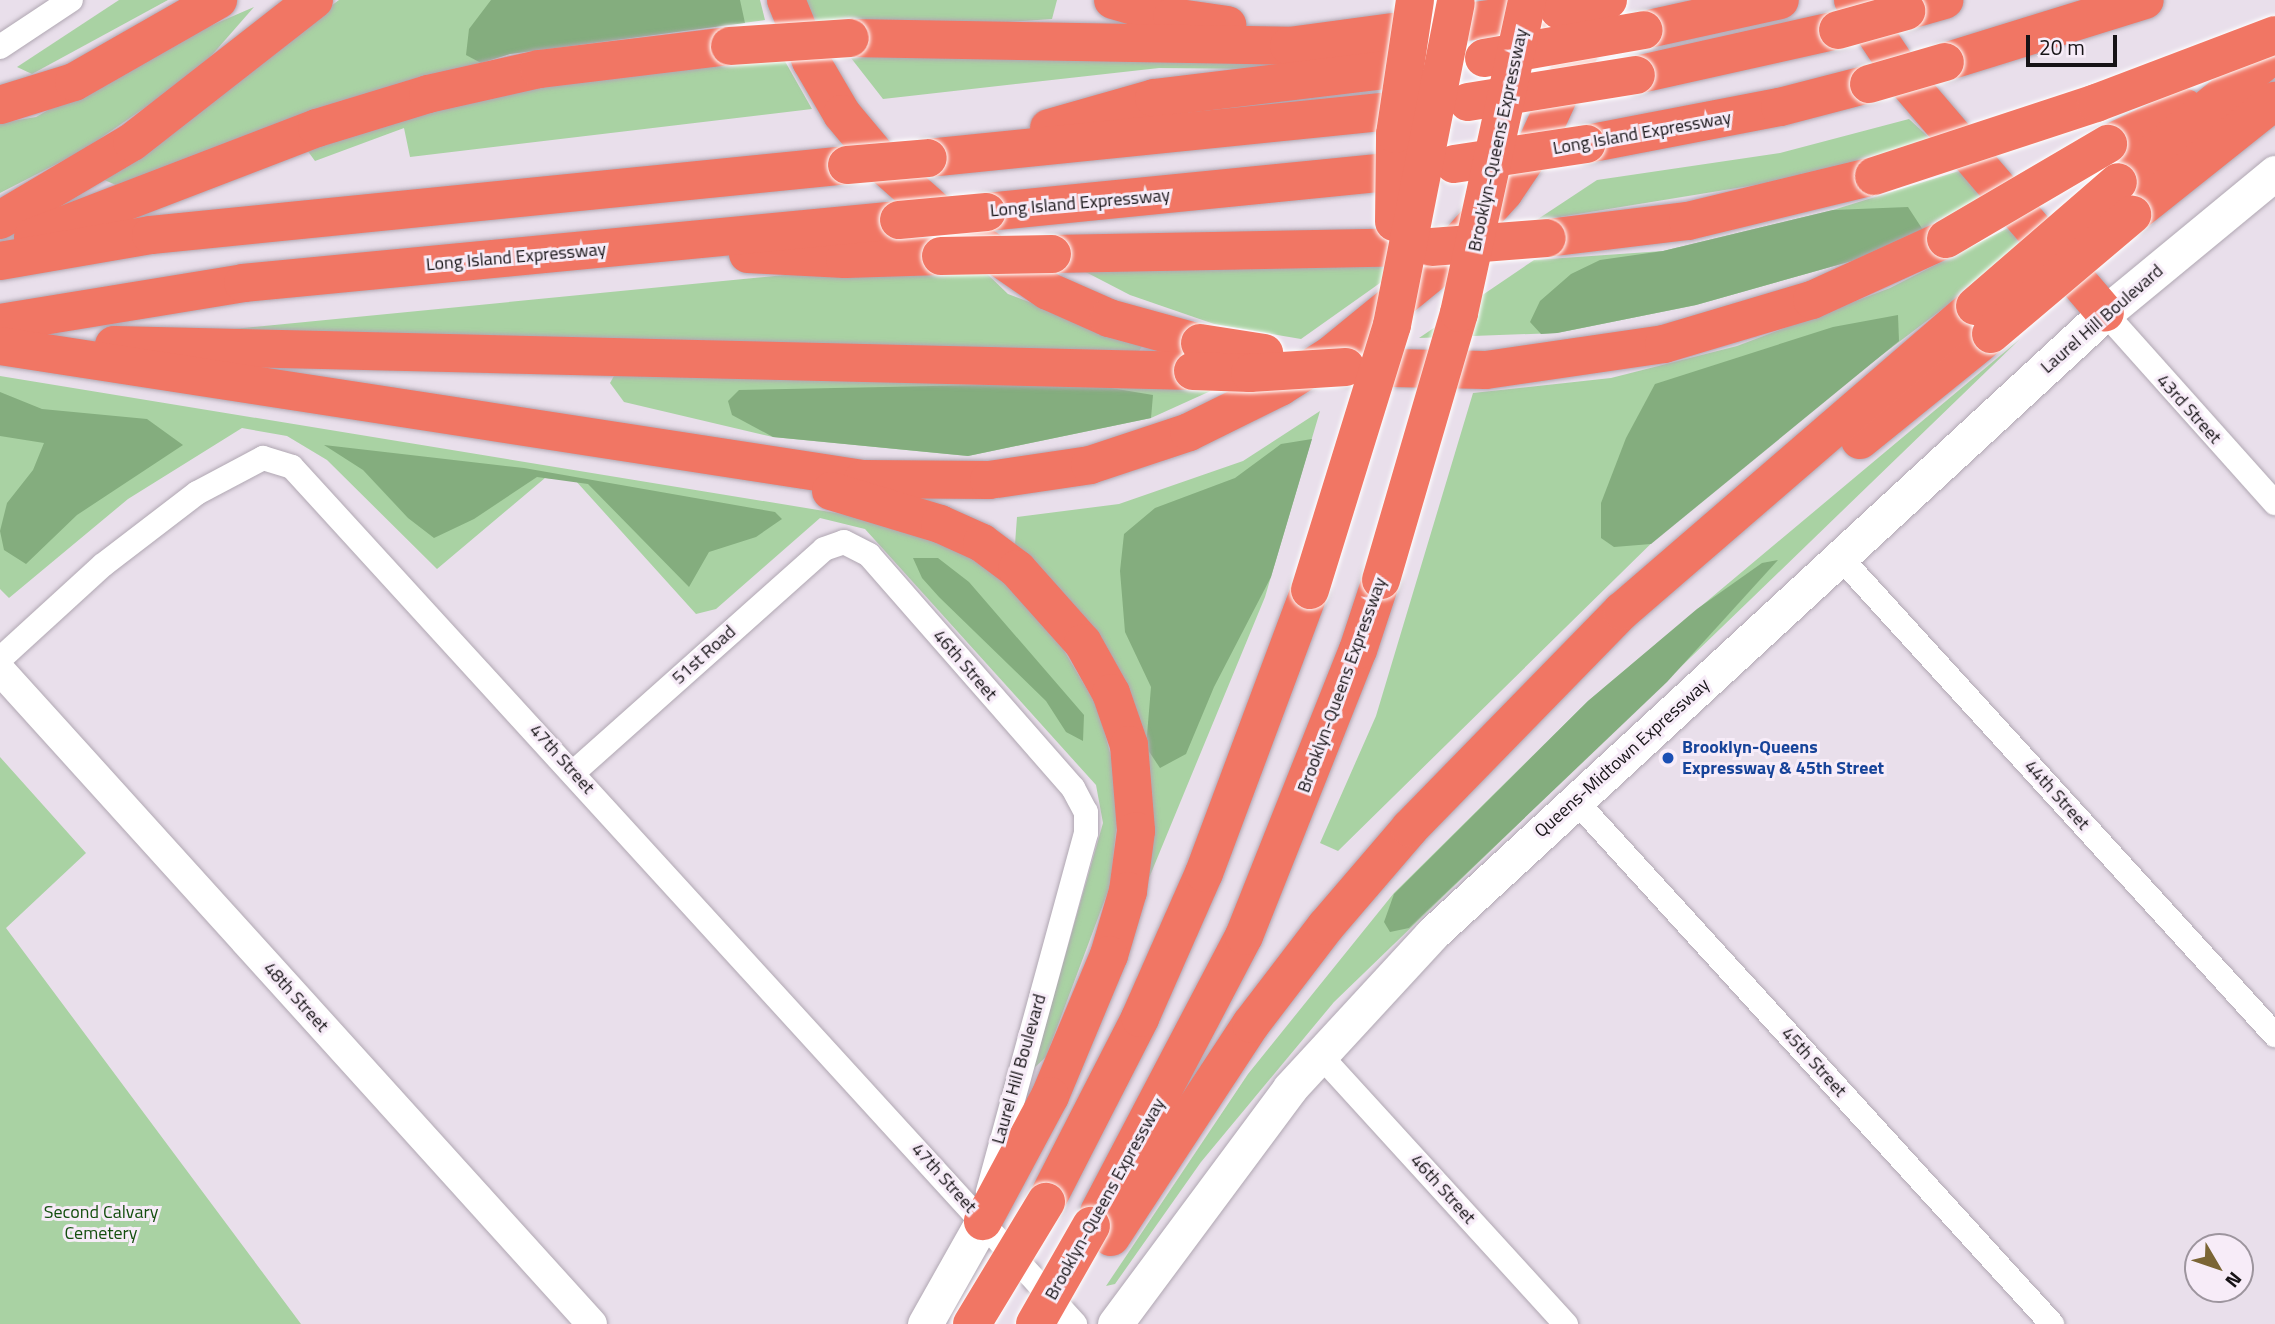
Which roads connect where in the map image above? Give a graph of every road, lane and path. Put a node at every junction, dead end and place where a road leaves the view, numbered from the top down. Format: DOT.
graph roads {
  1 [pos="71,0"];
  2 [pos="218,0"];
  3 [pos="314,0"];
  4 [pos="786,0"];
  5 [pos="1113,0"];
  6 [pos="1605,0"];
  7 [pos="1780,0"];
  8 [pos="1944,0"];
  9 [pos="2145,0"];
  10 [pos="1456,1"];
  11 [pos="1543,5"];
  12 [pos="1845,15"];
  13 [pos="1406,16"];
  14 [pos="2275,35"];
  15 [pos="0,47"];
  16 [pos="2275,53"];
  17 [pos="2228,88"];
  18 [pos="2275,101"];
  19 [pos="0,105"];
  20 [pos="940,157"];
  21 [pos="2275,173"];
  22 [pos="2125,199"];
  23 [pos="0,220"];
  24 [pos="627,247"];
  25 [pos="0,250"];
  26 [pos="0,261"];
  27 [pos="2105,313"];
  28 [pos="0,323"];
  29 [pos="1392,325"];
  30 [pos="0,344"];
  31 [pos="1196,357"];
  32 [pos="753,464"];
  33 [pos="1933,469"];
  34 [pos="2275,503"];
  35 [pos="837,542"];
  36 [pos="1839,556"];
  37 [pos="0,659"];
  38 [pos="0,670"];
  39 [pos="574,772"];
  40 [pos="1575,800"];
  41 [pos="1083,805"];
  42 [pos="2275,1035"];
  43 [pos="1320,1055"];
  44 [pos="983,1221"];
  45 [pos="1101,1231"];
  46 [pos="592,1324"];
  47 [pos="926,1324"];
  48 [pos="972,1324"];
  49 [pos="1035,1324"];
  50 [pos="1056,1324"];
  51 [pos="1075,1324"];
  52 [pos="1115,1324"];
  53 [pos="1566,1324"];
  54 [pos="2052,1324"];
  1 -- 15 [label="street"];
  2 -- 19 [label="highway"];
  3 -- 23 [label="highway"];
  4 -- 31 [label="highway"];
  5 -- 13 [label="highway"];
  6 -- 11 [label="highway, bridge"];
  6 -- 32 [label="highway"];
  7 -- 20 [label="highway, bridge"];
  8 -- 12 [label="highway, bridge"];
  9 -- 24 [label="highway, Long Island Expressway, bridge"];
  10 -- 29 [label="highway, bridge"];
  11 -- 13 [label="highway"];
  11 -- 45 [label="highway, Brooklyn-Queens Expressway, bridge"];
  12 -- 20 [label="highway, bridge"];
  12 -- 27 [label="highway"];
  13 -- 25 [label="highway, bridge"];
  13 -- 29 [label="highway, bridge"];
  14 -- 24 [label="highway, bridge"];
  16 -- 17 [label="highway"];
  17 -- 22 [label="highway"];
  17 -- 31 [label="highway, bridge"];
  18 -- 22 [label="highway"];
  20 -- 26 [label="highway, bridge"];
  21 -- 27 [label="main road, Laurel Hill Boulevard"];
  22 -- 45 [label="highway, bridge"];
  24 -- 28 [label="highway, Long Island Expressway"];
  27 -- 33 [label="main road, Laurel Hill Boulevard"];
  27 -- 34 [label="street, 43rd Street"];
  29 -- 48 [label="highway, bridge"];
  30 -- 31 [label="highway"];
  30 -- 32 [label="highway"];
  32 -- 44 [label="highway"];
  33 -- 36 [label="main road, Queens-Midtown Expressway"];
  35 -- 39 [label="street, 51st Road"];
  35 -- 41 [label="street, 46th Street"];
  36 -- 40 [label="main road, Queens-Midtown Expressway"];
  36 -- 42 [label="street, 44th Street"];
  37 -- 39 [label="street, 47th Street"];
  38 -- 46 [label="street, 48th Street"];
  39 -- 44 [label="street, 47th Street"];
  40 -- 43 [label="main road, Queens-Midtown Expressway"];
  40 -- 54 [label="street, 45th Street"];
  41 -- 44 [label="street, Laurel Hill Boulevard"];
  43 -- 52 [label="main road"];
  43 -- 53 [label="street, 46th Street"];
  44 -- 47 [label="main road, Laurel Hill Boulevard"];
  44 -- 51 [label="street, 47th Street"];
  45 -- 49 [label="highway, Brooklyn-Queens Expressway, bridge"];
  45 -- 50 [label="highway"];
}
